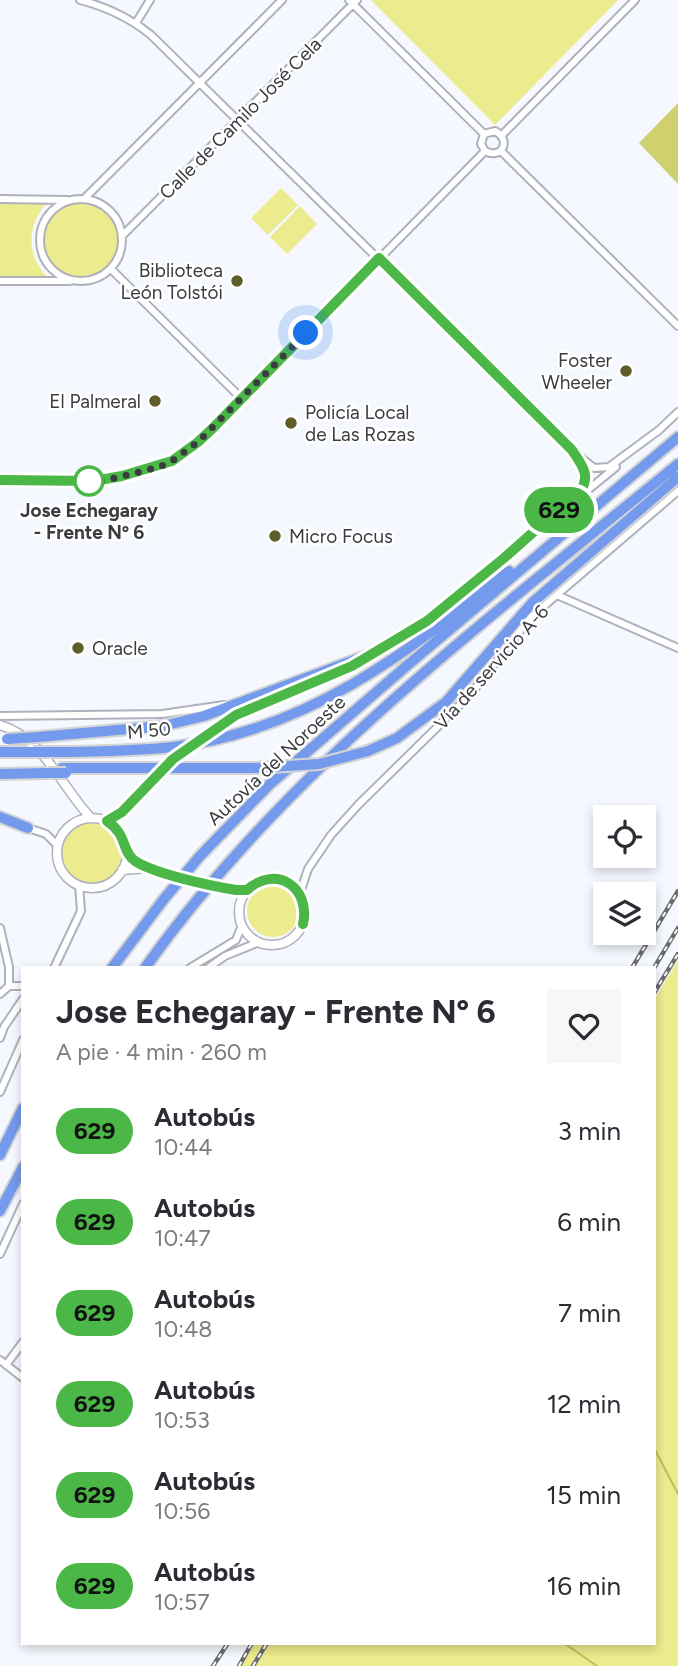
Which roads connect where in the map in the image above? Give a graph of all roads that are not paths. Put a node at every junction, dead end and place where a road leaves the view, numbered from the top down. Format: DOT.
graph roads {
  1 [pos="80,0"];
  2 [pos="150,0"];
  3 [pos="282,0"];
  4 [pos="635,0"];
  5 [pos="353,1"];
  6 [pos="136,23"];
  7 [pos="200,83"];
  8 [pos="238,120"];
  9 [pos="484,134"];
  10 [pos="502,135"];
  11 [pos="485,151"];
  12 [pos="501,151"];
  13 [pos="0,199"];
  14 [pos="84,199"];
  15 [pos="72,200"];
  16 [pos="122,236"];
  17 [pos="379,258"];
  18 [pos="111,269"];
  19 [pos="0,281"];
  20 [pos="75,281"];
  21 [pos="678,326"];
  22 [pos="242,399"];
  23 [pos="678,412"];
  24 [pos="659,430"];
  25 [pos="678,438"];
  26 [pos="572,450"];
  27 [pos="678,464"];
  28 [pos="678,477"];
  29 [pos="0,480"];
  30 [pos="678,492"];
  31 [pos="586,515"];
  32 [pos="504,558"];
  33 [pos="557,595"];
  34 [pos="677,647"];
  35 [pos="376,652"];
  36 [pos="243,702"];
  37 [pos="0,716"];
  38 [pos="0,725"];
  39 [pos="213,730"];
  40 [pos="4,739"];
  41 [pos="0,752"];
  42 [pos="0,768"];
  43 [pos="47,770"];
  44 [pos="0,774"];
  45 [pos="150,781"];
  46 [pos="91,818"];
  47 [pos="0,819"];
  48 [pos="107,821"];
  49 [pos="28,828"];
  50 [pos="58,846"];
  51 [pos="127,853"];
  52 [pos="151,868"];
  53 [pos="122,870"];
  54 [pos="168,873"];
  55 [pos="79,885"];
  56 [pos="247,890"];
  57 [pos="300,893"];
  58 [pos="240,904"];
  59 [pos="242,925"];
  60 [pos="0,928"];
  61 [pos="259,942"];
  62 [pos="55,966"];
  63 [pos="114,966"];
  64 [pos="147,966"];
  65 [pos="193,966"];
  66 [pos="210,966"];
  67 [pos="9,986"];
  68 [pos="21,986"];
  69 [pos="0,994"];
  70 [pos="21,1002"];
  71 [pos="0,1016"];
  72 [pos="4,1027"];
  73 [pos="0,1038"];
  74 [pos="21,1045"];
  75 [pos="0,1092"];
  76 [pos="21,1112"];
  77 [pos="0,1155"];
  78 [pos="21,1171"];
  79 [pos="21,1208"];
  80 [pos="0,1211"];
  81 [pos="0,1254"];
  82 [pos="21,1344"];
  83 [pos="3,1363"];
  84 [pos="21,1376"];
  1 -- 6 [label="street"];
  2 -- 6 [label="street"];
  3 -- 7 [label="street"];
  4 -- 10 [label="street"];
  5 -- 8 [label="street, Calle de Camilo José Cela"];
  5 -- 9 [label="street"];
  6 -- 7 [label="street"];
  7 -- 8 [label="street"];
  7 -- 14 [label="street"];
  8 -- 16 [label="street, Calle de Camilo José Cela"];
  8 -- 17 [label="street"];
  9 -- 10 [label="street"];
  9 -- 11 [label="street"];
  10 -- 12 [label="street"];
  11 -- 12 [label="street"];
  11 -- 17 [label="street"];
  12 -- 21 [label="street"];
  13 -- 15 [label="street"];
  14 -- 15 [label="street"];
  14 -- 16 [label="street"];
  15 -- 20 [label="street"];
  16 -- 18 [label="street"];
  17 -- 22 [label="street"];
  17 -- 26 [label="street"];
  18 -- 20 [label="street"];
  18 -- 22 [label="street"];
  19 -- 20 [label="street"];
  22 -- 29 [label="street"];
  23 -- 24 [label="street"];
  24 -- 26 [label="street"];
  24 -- 32 [label="street"];
  25 -- 31 [label="highway, Autovía del Noroeste"];
  26 -- 32 [label="street"];
  27 -- 64 [label="highway, Autovía del Noroeste"];
  28 -- 43 [label="highway, bridge"];
  30 -- 33 [label="street, Vía de servicio A-6"];
  31 -- 41 [label="highway, M 50, bridge"];
  31 -- 63 [label="highway, Autovía del Noroeste"];
  32 -- 35 [label="street"];
  33 -- 34 [label="street"];
  33 -- 57 [label="street, Vía de servicio A-6"];
  35 -- 36 [label="highway"];
  35 -- 39 [label="street"];
  36 -- 37 [label="street"];
  36 -- 40 [label="highway, bridge"];
  38 -- 46 [label="street"];
  42 -- 43 [label="highway"];
  43 -- 44 [label="highway"];
  45 -- 48 [label="street"];
  46 -- 48 [label="street"];
  46 -- 50 [label="street"];
  47 -- 49 [label="highway"];
  48 -- 51 [label="street"];
  49 -- 50 [label="street"];
  50 -- 55 [label="street"];
  51 -- 52 [label="street"];
  51 -- 53 [label="street"];
  52 -- 53 [label="street"];
  52 -- 54 [label="street"];
  53 -- 55 [label="street"];
  55 -- 62 [label="street"];
  56 -- 57 [label="street"];
  56 -- 58 [label="street"];
  56 -- 58 [label="street"];
  57 -- 61 [label="street"];
  58 -- 59 [label="street"];
  59 -- 61 [label="street"];
  59 -- 65 [label="street"];
  60 -- 67 [label="street"];
  61 -- 66 [label="street"];
  67 -- 68 [label="street"];
  67 -- 69 [label="street"];
  70 -- 72 [label="street"];
  71 -- 72 [label="street"];
  72 -- 73 [label="street"];
  74 -- 75 [label="street"];
  76 -- 77 [label="highway"];
  78 -- 80 [label="highway"];
  79 -- 81 [label="street"];
  82 -- 83 [label="street"];
  83 -- 84 [label="street"];
}
